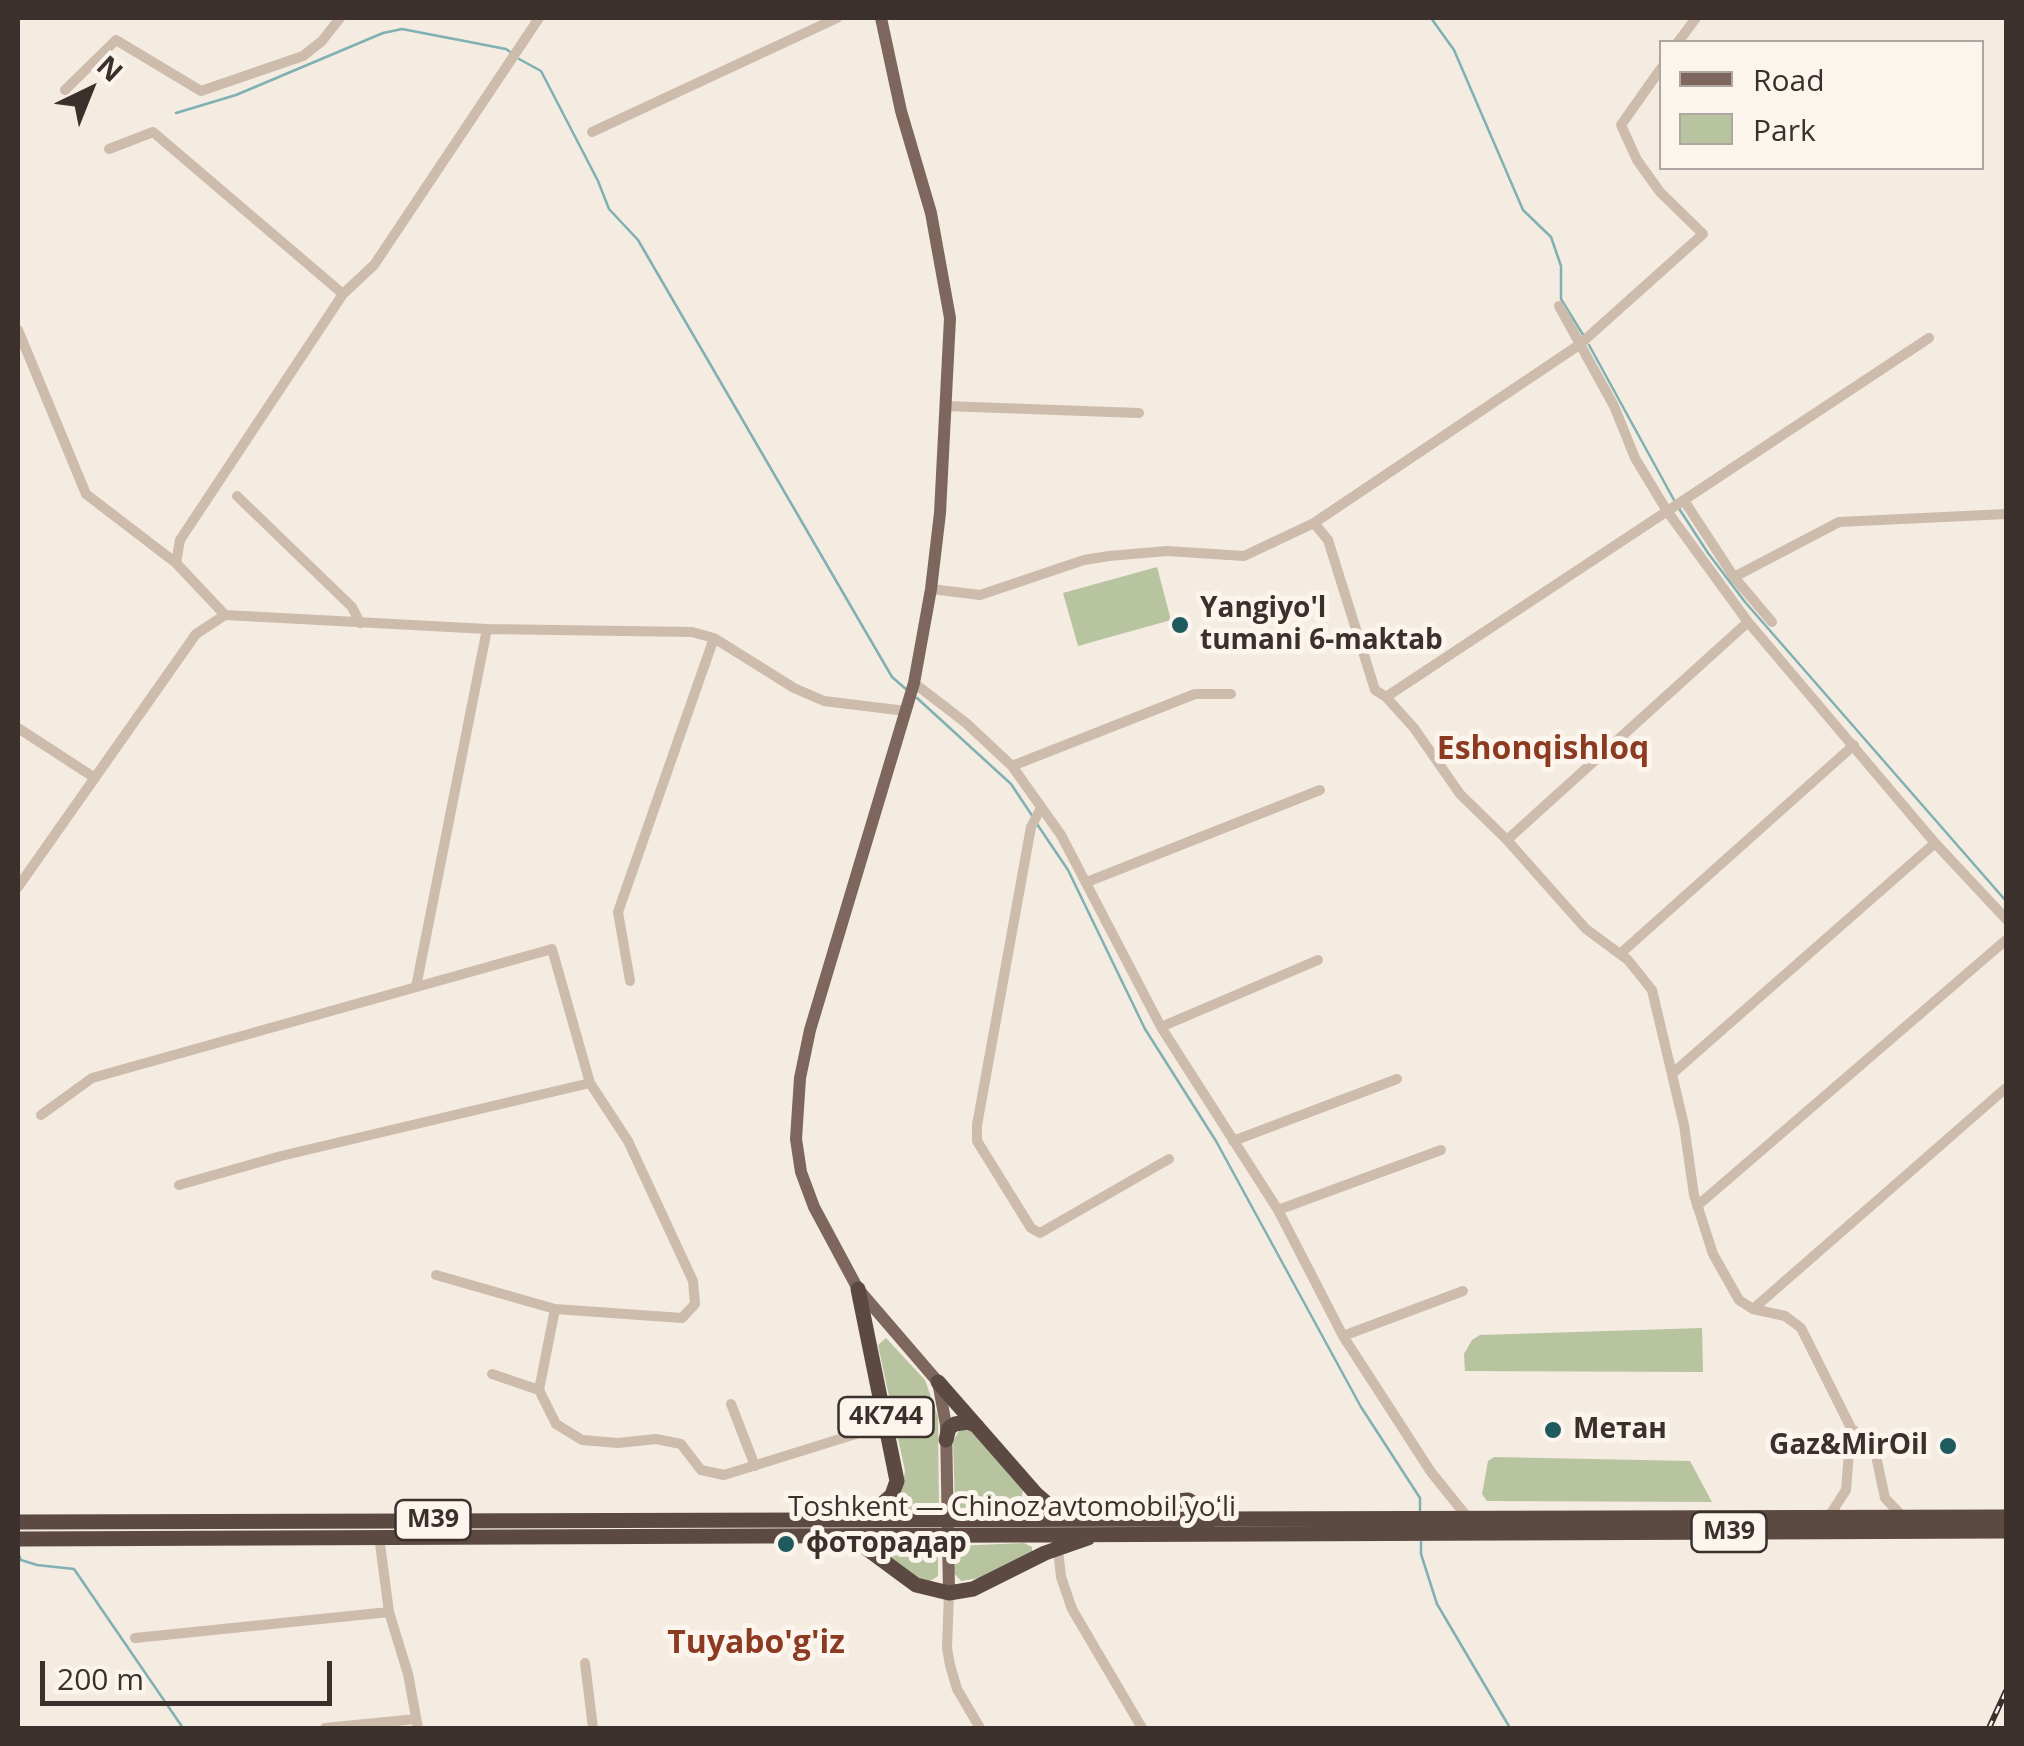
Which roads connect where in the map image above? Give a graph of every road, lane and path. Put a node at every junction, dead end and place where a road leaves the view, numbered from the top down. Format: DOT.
graph roads {
  1 [pos="340,18"];
  2 [pos="538,18"];
  3 [pos="836,18"];
  4 [pos="880,18"];
  5 [pos="1696,18"];
  6 [pos="1680,40"];
  7 [pos="1659,71"];
  8 [pos="65,90"];
  9 [pos="592,132"];
  10 [pos="109,149"];
  11 [pos="343,294"];
  12 [pos="1559,306"];
  13 [pos="18,330"];
  14 [pos="1929,338"];
  15 [pos="1579,345"];
  16 [pos="945,406"];
  17 [pos="1138,413"];
  18 [pos="236,496"];
  19 [pos="1685,502"];
  20 [pos="1667,511"];
  21 [pos="2006,514"];
  22 [pos="1314,523"];
  23 [pos="176,564"];
  24 [pos="1734,577"];
  25 [pos="931,589"];
  26 [pos="225,615"];
  27 [pos="1748,622"];
  28 [pos="1772,622"];
  29 [pos="360,624"];
  30 [pos="487,629"];
  31 [pos="714,638"];
  32 [pos="914,683"];
  33 [pos="1231,694"];
  34 [pos="1386,697"];
  35 [pos="907,706"];
  36 [pos="18,728"];
  37 [pos="1854,745"];
  38 [pos="1012,766"];
  39 [pos="95,778"];
  40 [pos="1320,790"];
  41 [pos="1042,808"];
  42 [pos="1507,840"];
  43 [pos="1936,843"];
  44 [pos="1087,882"];
  45 [pos="19,883"];
  46 [pos="2006,919"];
  47 [pos="2006,940"];
  48 [pos="1620,954"];
  49 [pos="1318,960"];
  50 [pos="630,981"];
  51 [pos="416,987"];
  52 [pos="1161,1027"];
  53 [pos="1672,1073"];
  54 [pos="1397,1079"];
  55 [pos="590,1083"];
  56 [pos="2006,1088"];
  57 [pos="40,1115"];
  58 [pos="1233,1141"];
  59 [pos="1441,1150"];
  60 [pos="1169,1159"];
  61 [pos="179,1185"];
  62 [pos="1697,1206"];
  63 [pos="1278,1210"];
  64 [pos="436,1275"];
  65 [pos="858,1289"];
  66 [pos="1463,1291"];
  67 [pos="555,1309"];
  68 [pos="1753,1309"];
  69 [pos="1343,1336"];
  70 [pos="492,1374"];
  71 [pos="938,1382"];
  72 [pos="540,1390"];
  73 [pos="731,1404"];
  74 [pos="888,1424"];
  75 [pos="980,1428"];
  76 [pos="1851,1428"];
  77 [pos="946,1440"];
  78 [pos="755,1466"];
  79 [pos="2006,1517"];
  80 [pos="1828,1518"];
  81 [pos="1903,1518"];
  82 [pos="848,1519"];
  83 [pos="1084,1519"];
  84 [pos="18,1522"];
  85 [pos="1458,1523"];
  86 [pos="748,1526"];
  87 [pos="1205,1526"];
  88 [pos="2006,1531"];
  89 [pos="1106,1533"];
  90 [pos="837,1534"];
  91 [pos="379,1536"];
  92 [pos="18,1539"];
  93 [pos="1058,1548"];
  94 [pos="949,1593"];
  95 [pos="389,1612"];
  96 [pos="135,1638"];
  97 [pos="585,1663"];
  98 [pos="417,1724"];
  99 [pos="325,1728"];
  100 [pos="593,1728"];
  101 [pos="980,1728"];
  102 [pos="1142,1728"];
  1 -- 8 [label="street"];
  2 -- 11 [label="street"];
  3 -- 9 [label="street"];
  4 -- 16 [label="main road"];
  5 -- 6 [label="street"];
  7 -- 15 [label="street"];
  10 -- 11 [label="street"];
  11 -- 23 [label="street"];
  12 -- 15 [label="street"];
  13 -- 23 [label="street"];
  14 -- 19 [label="street"];
  15 -- 20 [label="street"];
  15 -- 22 [label="street"];
  16 -- 17 [label="street"];
  16 -- 25 [label="main road"];
  18 -- 29 [label="street"];
  19 -- 20 [label="street"];
  19 -- 24 [label="street"];
  20 -- 27 [label="street"];
  20 -- 34 [label="street"];
  21 -- 24 [label="street"];
  22 -- 25 [label="street"];
  22 -- 34 [label="street"];
  23 -- 26 [label="street"];
  24 -- 28 [label="street"];
  25 -- 32 [label="main road"];
  26 -- 29 [label="street"];
  26 -- 39 [label="street"];
  27 -- 37 [label="street"];
  27 -- 42 [label="street"];
  29 -- 30 [label="street"];
  30 -- 31 [label="street"];
  30 -- 51 [label="street"];
  31 -- 35 [label="street"];
  31 -- 50 [label="street"];
  32 -- 35 [label="main road"];
  32 -- 38 [label="street"];
  33 -- 38 [label="street"];
  34 -- 42 [label="street"];
  35 -- 65 [label="main road"];
  36 -- 39 [label="street"];
  37 -- 43 [label="street"];
  37 -- 48 [label="street"];
  38 -- 41 [label="street"];
  39 -- 45 [label="street"];
  40 -- 44 [label="street"];
  41 -- 44 [label="street"];
  41 -- 60 [label="street"];
  42 -- 48 [label="street"];
  43 -- 46 [label="street"];
  43 -- 53 [label="street"];
  44 -- 52 [label="street"];
  47 -- 62 [label="street"];
  48 -- 53 [label="street"];
  49 -- 52 [label="street"];
  51 -- 55 [label="street"];
  51 -- 57 [label="street"];
  52 -- 58 [label="street"];
  53 -- 62 [label="street"];
  54 -- 58 [label="street"];
  55 -- 61 [label="street"];
  55 -- 67 [label="street"];
  56 -- 68 [label="street"];
  58 -- 63 [label="street"];
  59 -- 63 [label="street"];
  62 -- 68 [label="street"];
  63 -- 69 [label="street"];
  64 -- 67 [label="street"];
  65 -- 71 [label="main road"];
  65 -- 74 [label="highway, 4К744"];
  66 -- 69 [label="street"];
  67 -- 72 [label="street"];
  68 -- 76 [label="street"];
  69 -- 85 [label="street"];
  70 -- 72 [label="street"];
  71 -- 75 [label="highway, 4К744"];
  71 -- 77 [label="main road"];
  72 -- 78 [label="street"];
  73 -- 78 [label="street"];
  74 -- 78 [label="street"];
  74 -- 82 [label="highway, 4К744"];
  75 -- 77 [label="highway"];
  75 -- 83 [label="highway, 4К744"];
  76 -- 80 [label="street"];
  76 -- 81 [label="street"];
  77 -- 94 [label="main road"];
  79 -- 81 [label="highway, Toshkent — Chinoz avtomobil yoʻli / M39"];
  80 -- 81 [label="highway, Toshkent — Chinoz avtomobil yoʻli / M39"];
  80 -- 85 [label="highway, Toshkent — Chinoz avtomobil yoʻli / M39"];
  82 -- 83 [label="highway, Toshkent — Chinoz avtomobil yoʻli / M39"];
  82 -- 86 [label="highway, Toshkent — Chinoz avtomobil yoʻli / M39"];
  83 -- 87 [label="highway, Toshkent — Chinoz avtomobil yoʻli / M39"];
  84 -- 86 [label="highway, Toshkent — Chinoz avtomobil yoʻli / M39"];
  85 -- 87 [label="highway, Toshkent — Chinoz avtomobil yoʻli / M39"];
  85 -- 88 [label="highway, Toshkent — Chinoz avtomobil yoʻli / M39"];
  86 -- 90 [label="highway, Toshkent — Chinoz avtomobil yoʻli / M39"];
  86 -- 91 [label="highway, Toshkent — Chinoz avtomobil yoʻli / M39"];
  87 -- 89 [label="highway, Toshkent — Chinoz avtomobil yoʻli / M39"];
  89 -- 90 [label="highway, Toshkent — Chinoz avtomobil yoʻli / M39"];
  89 -- 93 [label="highway"];
  90 -- 94 [label="highway"];
  91 -- 92 [label="highway, Toshkent — Chinoz avtomobil yoʻli / M39"];
  91 -- 95 [label="street"];
  93 -- 94 [label="highway"];
  93 -- 102 [label="street"];
  94 -- 101 [label="street"];
  95 -- 96 [label="street"];
  95 -- 98 [label="street"];
  97 -- 100 [label="street"];
  98 -- 99 [label="street"];
}
